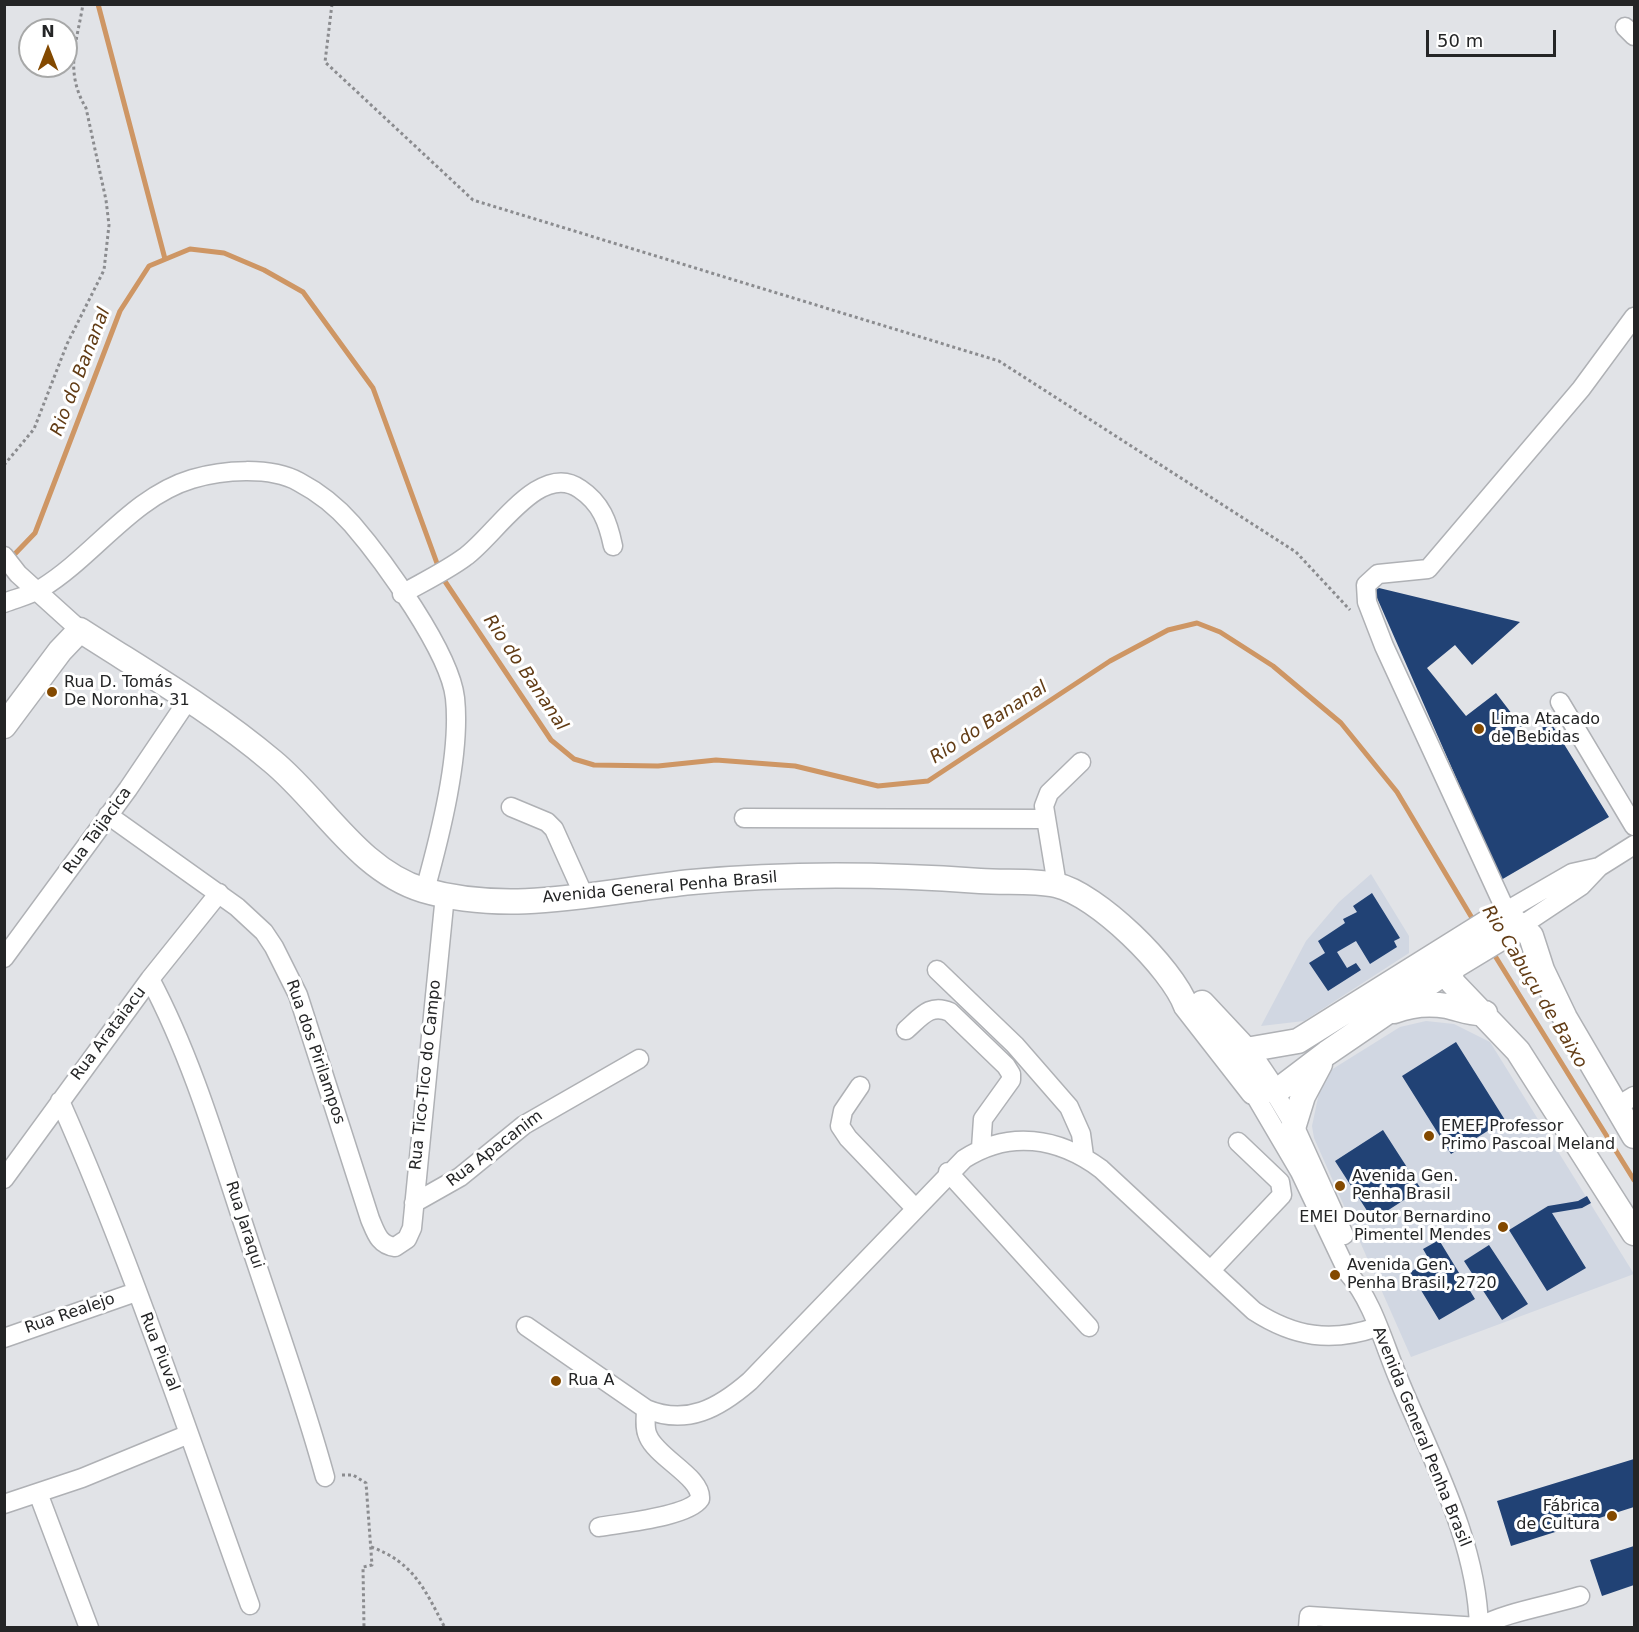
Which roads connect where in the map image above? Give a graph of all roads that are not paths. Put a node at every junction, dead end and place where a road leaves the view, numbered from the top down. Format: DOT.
graph roads {
  1 [pos="1635,317"];
  2 [pos="613,546"];
  3 [pos="4,556"];
  4 [pos="37,591"];
  5 [pos="402,594"];
  6 [pos="4,603"];
  7 [pos="80,630"];
  8 [pos="188,700"];
  9 [pos="1560,702"];
  10 [pos="4,726"];
  11 [pos="1081,762"];
  12 [pos="511,807"];
  13 [pos="108,815"];
  14 [pos="744,818"];
  15 [pos="1044,819"];
  16 [pos="1635,826"];
  17 [pos="1635,845"];
  18 [pos="1057,885"];
  19 [pos="435,892"];
  20 [pos="219,893"];
  21 [pos="585,898"];
  22 [pos="1507,920"];
  23 [pos="1469,942"];
  24 [pos="4,958"];
  25 [pos="1450,969"];
  26 [pos="937,970"];
  27 [pos="150,979"];
  28 [pos="1180,989"];
  29 [pos="1485,1013"];
  30 [pos="1384,1015"];
  31 [pos="1227,1029"];
  32 [pos="1317,1029"];
  33 [pos="906,1030"];
  34 [pos="1327,1053"];
  35 [pos="1238,1056"];
  36 [pos="639,1059"];
  37 [pos="860,1086"];
  38 [pos="1263,1091"];
  39 [pos="60,1101"];
  40 [pos="1625,1101"];
  41 [pos="1294,1125"];
  42 [pos="1635,1136"];
  43 [pos="1238,1142"];
  44 [pos="981,1148"];
  45 [pos="1084,1156"];
  46 [pos="948,1172"];
  47 [pos="4,1179"];
  48 [pos="414,1203"];
  49 [pos="915,1208"];
  50 [pos="1635,1233"];
  51 [pos="395,1247"];
  52 [pos="1211,1270"];
  53 [pos="1359,1285"];
  54 [pos="136,1292"];
  55 [pos="526,1326"];
  56 [pos="1089,1327"];
  57 [pos="1377,1327"];
  58 [pos="4,1338"];
  59 [pos="646,1409"];
  60 [pos="189,1434"];
  61 [pos="325,1477"];
  62 [pos="38,1493"];
  63 [pos="4,1504"];
  64 [pos="599,1527"];
  65 [pos="1580,1596"];
  66 [pos="250,1605"];
  67 [pos="1308,1622"];
  68 [pos="1479,1627"];
  69 [pos="89,1628"];
  1 -- 22 [label="street"];
  2 -- 5 [label="street"];
  3 -- 4 [label="street, Avenida General Penha Brasil"];
  4 -- 5 [label="street, Rua Tico-Tico do Campo"];
  4 -- 6 [label="street, Rua Tico-Tico do Campo"];
  4 -- 7 [label="street, Avenida General Penha Brasil"];
  5 -- 19 [label="street, Rua Tico-Tico do Campo"];
  7 -- 8 [label="main road, Avenida General Penha Brasil"];
  7 -- 10 [label="main road"];
  8 -- 13 [label="street, Rua Taijacica"];
  8 -- 19 [label="main road, Avenida General Penha Brasil"];
  9 -- 16 [label="street"];
  11 -- 15 [label="street"];
  12 -- 21 [label="street"];
  13 -- 20 [label="street, Rua dos Pirilampos"];
  13 -- 24 [label="street, Rua Taijacica"];
  14 -- 15 [label="street"];
  15 -- 18 [label="street"];
  17 -- 22 [label="street"];
  18 -- 21 [label="main road, Avenida General Penha Brasil"];
  18 -- 28 [label="main road, Avenida General Penha Brasil"];
  19 -- 21 [label="main road, Avenida General Penha Brasil"];
  19 -- 48 [label="street, Rua Tico-Tico do Campo"];
  20 -- 27 [label="street, Rua Arataiacu"];
  20 -- 51 [label="street, Rua dos Pirilampos"];
  22 -- 23 [label="main road"];
  22 -- 40 [label="main road"];
  23 -- 25 [label="main road"];
  23 -- 32 [label="main road"];
  25 -- 29 [label="main road"];
  25 -- 30 [label="main road"];
  26 -- 45 [label="street"];
  27 -- 39 [label="street, Rua Arataiacu"];
  27 -- 61 [label="street, Rua Jaraqui"];
  28 -- 31 [label="main road, Avenida General Penha Brasil"];
  28 -- 35 [label="main road, Avenida General Penha Brasil"];
  29 -- 30 [label="main road"];
  29 -- 50 [label="main road"];
  30 -- 34 [label="main road"];
  31 -- 32 [label="main road"];
  31 -- 35 [label="main road, Avenida General Penha Brasil"];
  32 -- 35 [label="main road"];
  33 -- 44 [label="street"];
  34 -- 38 [label="main road"];
  34 -- 41 [label="main road"];
  35 -- 38 [label="main road, Avenida General Penha Brasil"];
  36 -- 48 [label="street, Rua Apacanim"];
  37 -- 49 [label="street"];
  38 -- 41 [label="street, Avenida General Penha Brasil"];
  38 -- 53 [label="street, Avenida General Penha Brasil"];
  39 -- 47 [label="street, Rua Arataiacu"];
  39 -- 54 [label="street, Rua Piuval"];
  40 -- 42 [label="main road"];
  41 -- 53 [label="street, Avenida General Penha Brasil"];
  43 -- 52 [label="street"];
  44 -- 45 [label="street"];
  44 -- 46 [label="street"];
  45 -- 52 [label="street"];
  46 -- 49 [label="street"];
  46 -- 56 [label="street"];
  48 -- 51 [label="street, Rua Tico-Tico do Campo"];
  49 -- 59 [label="street"];
  52 -- 57 [label="street"];
  53 -- 57 [label="street, Avenida General Penha Brasil"];
  54 -- 58 [label="street, Rua Realejo"];
  54 -- 60 [label="street, Rua Piuval"];
  55 -- 59 [label="street"];
  57 -- 68 [label="street, Avenida General Penha Brasil"];
  59 -- 64 [label="street"];
  60 -- 62 [label="street"];
  60 -- 66 [label="street, Rua Piuval"];
  62 -- 63 [label="street"];
  62 -- 69 [label="street"];
  65 -- 68 [label="street"];
  67 -- 68 [label="street"];
}
